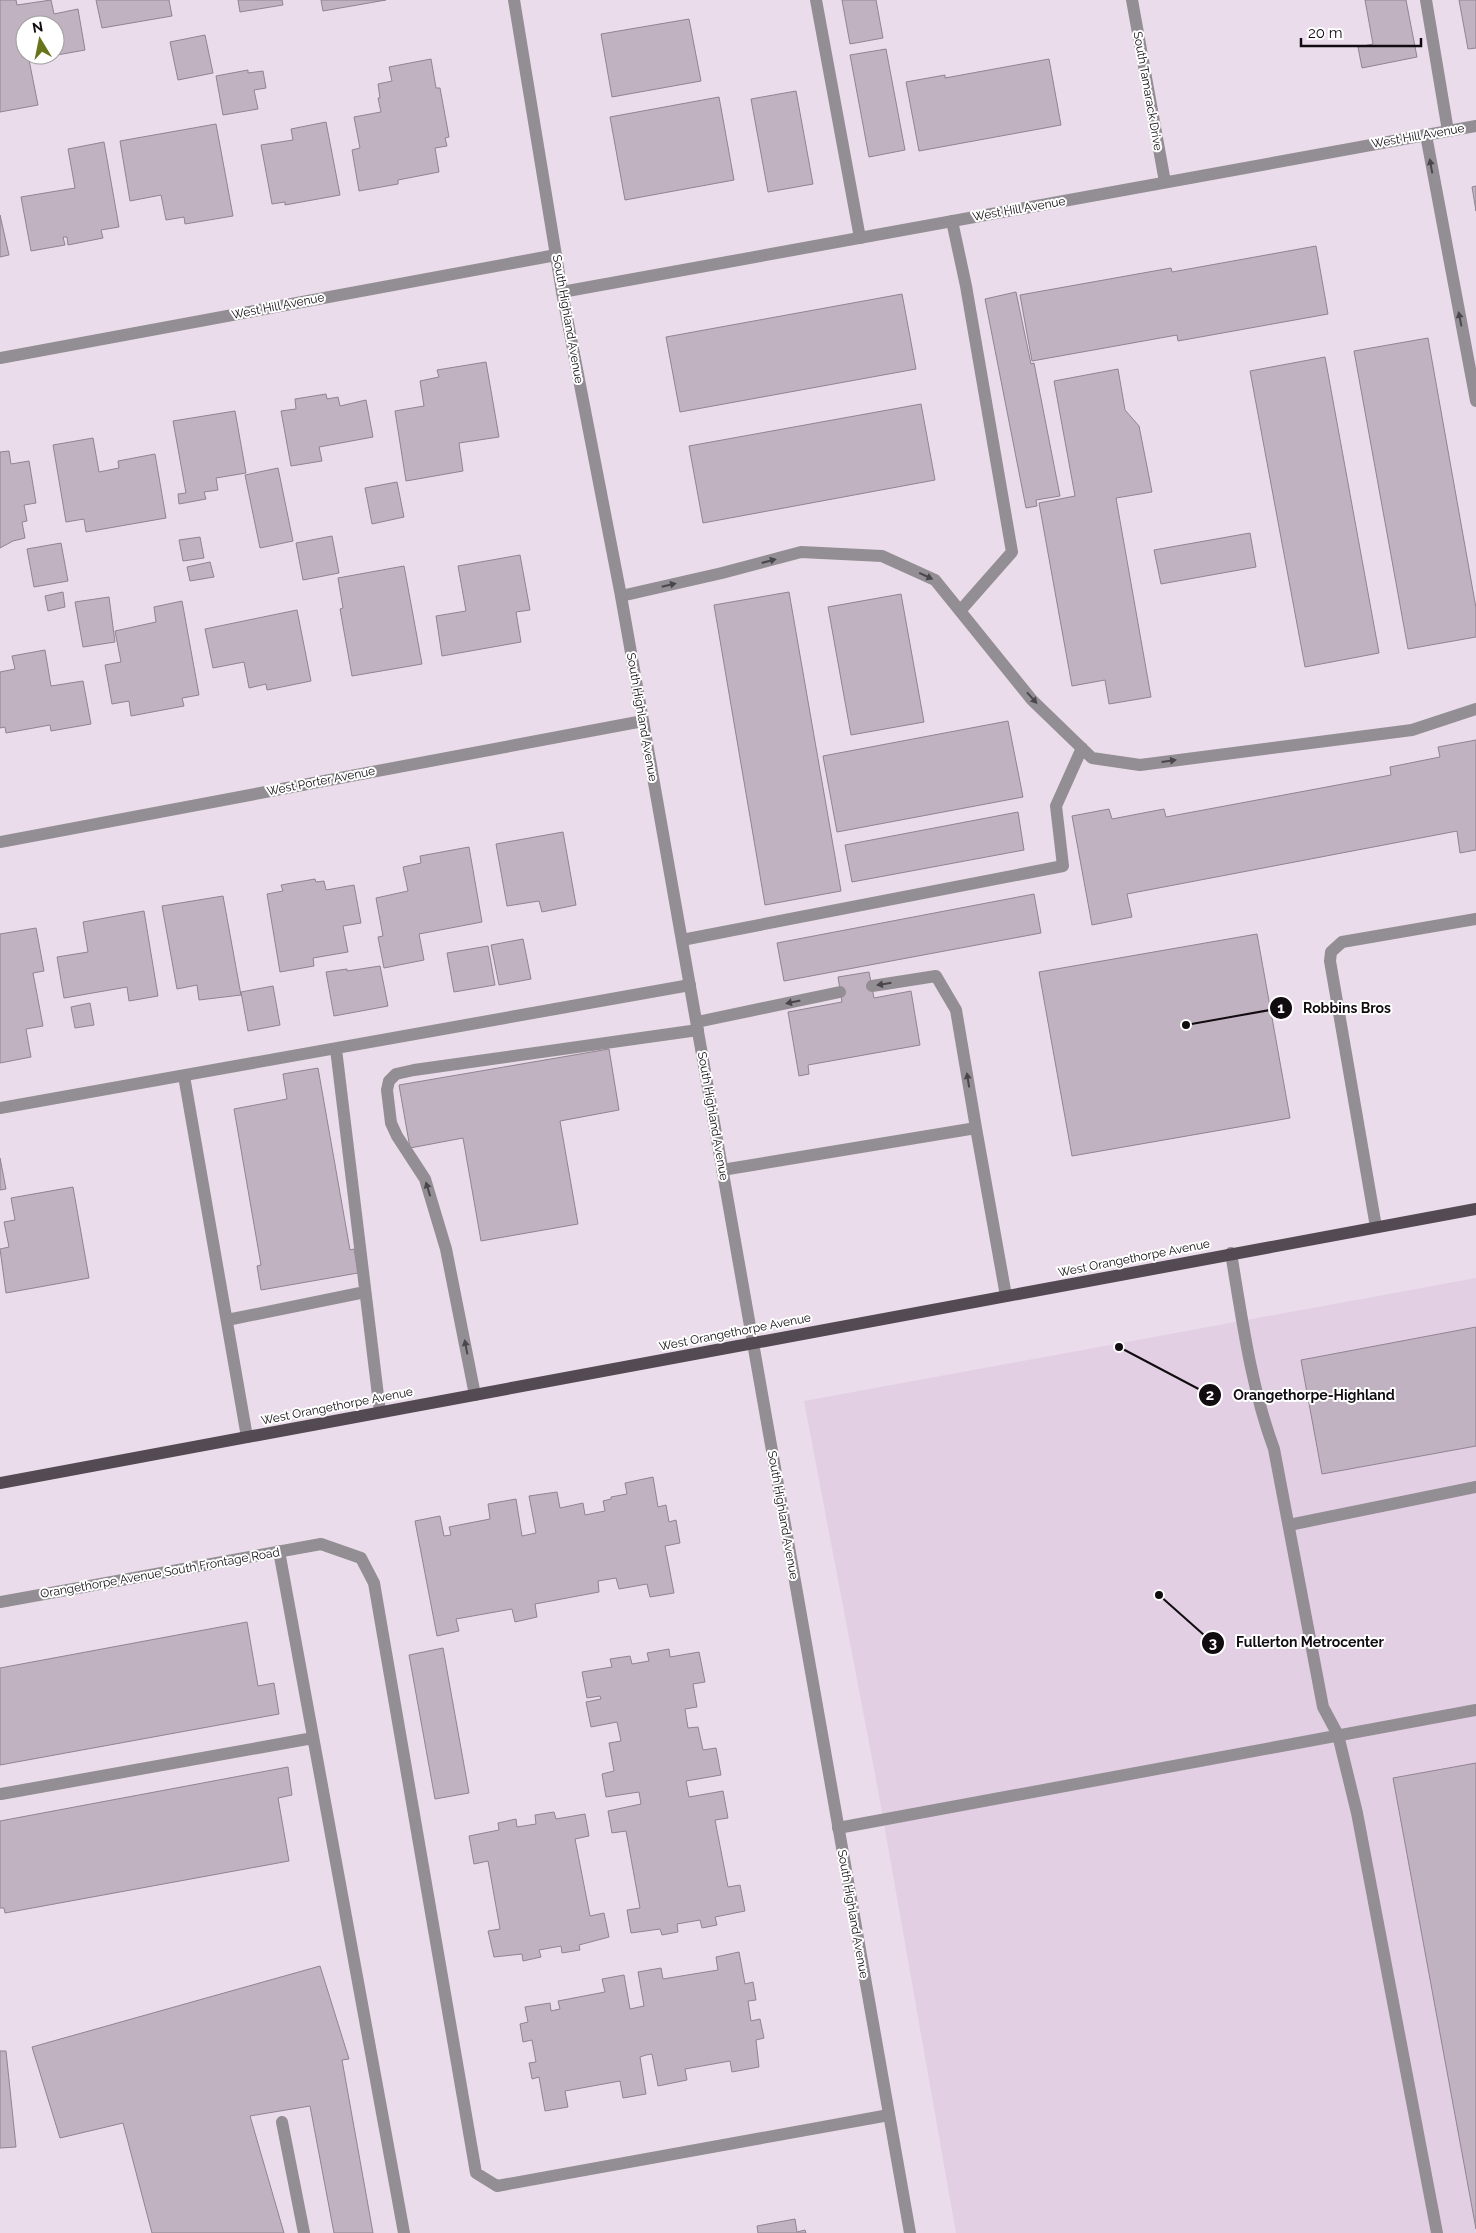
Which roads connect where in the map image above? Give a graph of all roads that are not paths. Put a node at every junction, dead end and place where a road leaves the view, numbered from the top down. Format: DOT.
graph roads {
  1 [pos="514,0"];
  2 [pos="816,0"];
  3 [pos="1132,0"];
  4 [pos="1426,0"];
  5 [pos="1476,126"];
  6 [pos="1448,131"];
  7 [pos="1426,135"];
  8 [pos="1165,182"];
  9 [pos="952,221"];
  10 [pos="860,238"];
  11 [pos="556,255"];
  12 [pos="562,292"];
  13 [pos="1471,349"];
  14 [pos="0,358"];
  15 [pos="1476,401"];
  16 [pos="621,596"];
  17 [pos="960,611"];
  18 [pos="1476,709"];
  19 [pos="643,721"];
  20 [pos="1082,748"];
  21 [pos="0,842"];
  22 [pos="1476,919"];
  23 [pos="682,940"];
  24 [pos="690,985"];
  25 [pos="872,986"];
  26 [pos="840,992"];
  27 [pos="697,1026"];
  28 [pos="336,1049"];
  29 [pos="184,1076"];
  30 [pos="0,1108"];
  31 [pos="976,1128"];
  32 [pos="722,1170"];
  33 [pos="1476,1209"];
  34 [pos="1376,1227"];
  35 [pos="1232,1253"];
  36 [pos="366,1292"];
  37 [pos="1006,1296"];
  38 [pos="227,1320"];
  39 [pos="753,1342"];
  40 [pos="475,1395"];
  41 [pos="380,1412"];
  42 [pos="247,1437"];
  43 [pos="0,1483"];
  44 [pos="1476,1487"];
  45 [pos="1289,1525"];
  46 [pos="279,1551"];
  47 [pos="0,1602"];
  48 [pos="1476,1710"];
  49 [pos="1338,1735"];
  50 [pos="313,1738"];
  51 [pos="1,1794"];
  52 [pos="838,1828"];
  53 [pos="889,2115"];
  54 [pos="282,2122"];
  55 [pos="304,2233"];
  56 [pos="404,2233"];
  57 [pos="910,2233"];
  58 [pos="1437,2233"];
  1 -- 11 [label="street, South Highland Avenue"];
  2 -- 10 [label="street"];
  3 -- 8 [label="street, South Tamarack Drive"];
  4 -- 6 [label="street"];
  5 -- 6 [label="street, West Hill Avenue"];
  6 -- 7 [label="street, West Hill Avenue"];
  7 -- 8 [label="street, West Hill Avenue"];
  13 -- 7 [label="street, one-way"];
  8 -- 9 [label="street, West Hill Avenue"];
  9 -- 10 [label="street, West Hill Avenue"];
  9 -- 17 [label="street"];
  10 -- 12 [label="street, West Hill Avenue"];
  11 -- 12 [label="street, South Highland Avenue"];
  11 -- 14 [label="street, West Hill Avenue"];
  12 -- 16 [label="street, South Highland Avenue"];
  13 -- 15 [label="street"];
  16 -- 17 [label="street, one-way"];
  16 -- 19 [label="street, South Highland Avenue"];
  17 -- 20 [label="street, one-way"];
  20 -- 18 [label="street, one-way"];
  19 -- 21 [label="street, West Porter Avenue"];
  19 -- 23 [label="street, South Highland Avenue"];
  20 -- 23 [label="street"];
  22 -- 34 [label="street"];
  23 -- 24 [label="street, South Highland Avenue"];
  24 -- 27 [label="street, South Highland Avenue"];
  24 -- 28 [label="street"];
  31 -- 25 [label="street, one-way"];
  26 -- 27 [label="street, one-way"];
  27 -- 32 [label="street, South Highland Avenue"];
  40 -- 27 [label="street, one-way"];
  28 -- 29 [label="street"];
  28 -- 36 [label="street"];
  29 -- 30 [label="street"];
  29 -- 38 [label="street"];
  31 -- 32 [label="street"];
  31 -- 37 [label="street"];
  32 -- 39 [label="street, South Highland Avenue"];
  33 -- 34 [label="main road, West Orangethorpe Avenue"];
  34 -- 35 [label="main road, West Orangethorpe Avenue"];
  35 -- 37 [label="main road, West Orangethorpe Avenue"];
  35 -- 45 [label="street"];
  36 -- 38 [label="street"];
  36 -- 41 [label="street"];
  37 -- 39 [label="main road, West Orangethorpe Avenue"];
  38 -- 42 [label="street"];
  39 -- 40 [label="main road, West Orangethorpe Avenue"];
  39 -- 52 [label="street, South Highland Avenue"];
  40 -- 41 [label="main road, West Orangethorpe Avenue"];
  41 -- 42 [label="main road, West Orangethorpe Avenue"];
  42 -- 43 [label="main road, West Orangethorpe Avenue"];
  44 -- 45 [label="street"];
  45 -- 49 [label="street"];
  46 -- 47 [label="street, Orangethorpe Avenue South Frontage Road"];
  46 -- 50 [label="street"];
  46 -- 53 [label="street, Orangethorpe Avenue South Frontage Road"];
  48 -- 49 [label="street"];
  49 -- 52 [label="street"];
  49 -- 58 [label="street"];
  50 -- 51 [label="street"];
  50 -- 56 [label="street"];
  52 -- 53 [label="street, South Highland Avenue"];
  53 -- 57 [label="street, South Highland Avenue"];
  54 -- 55 [label="street"];
}
